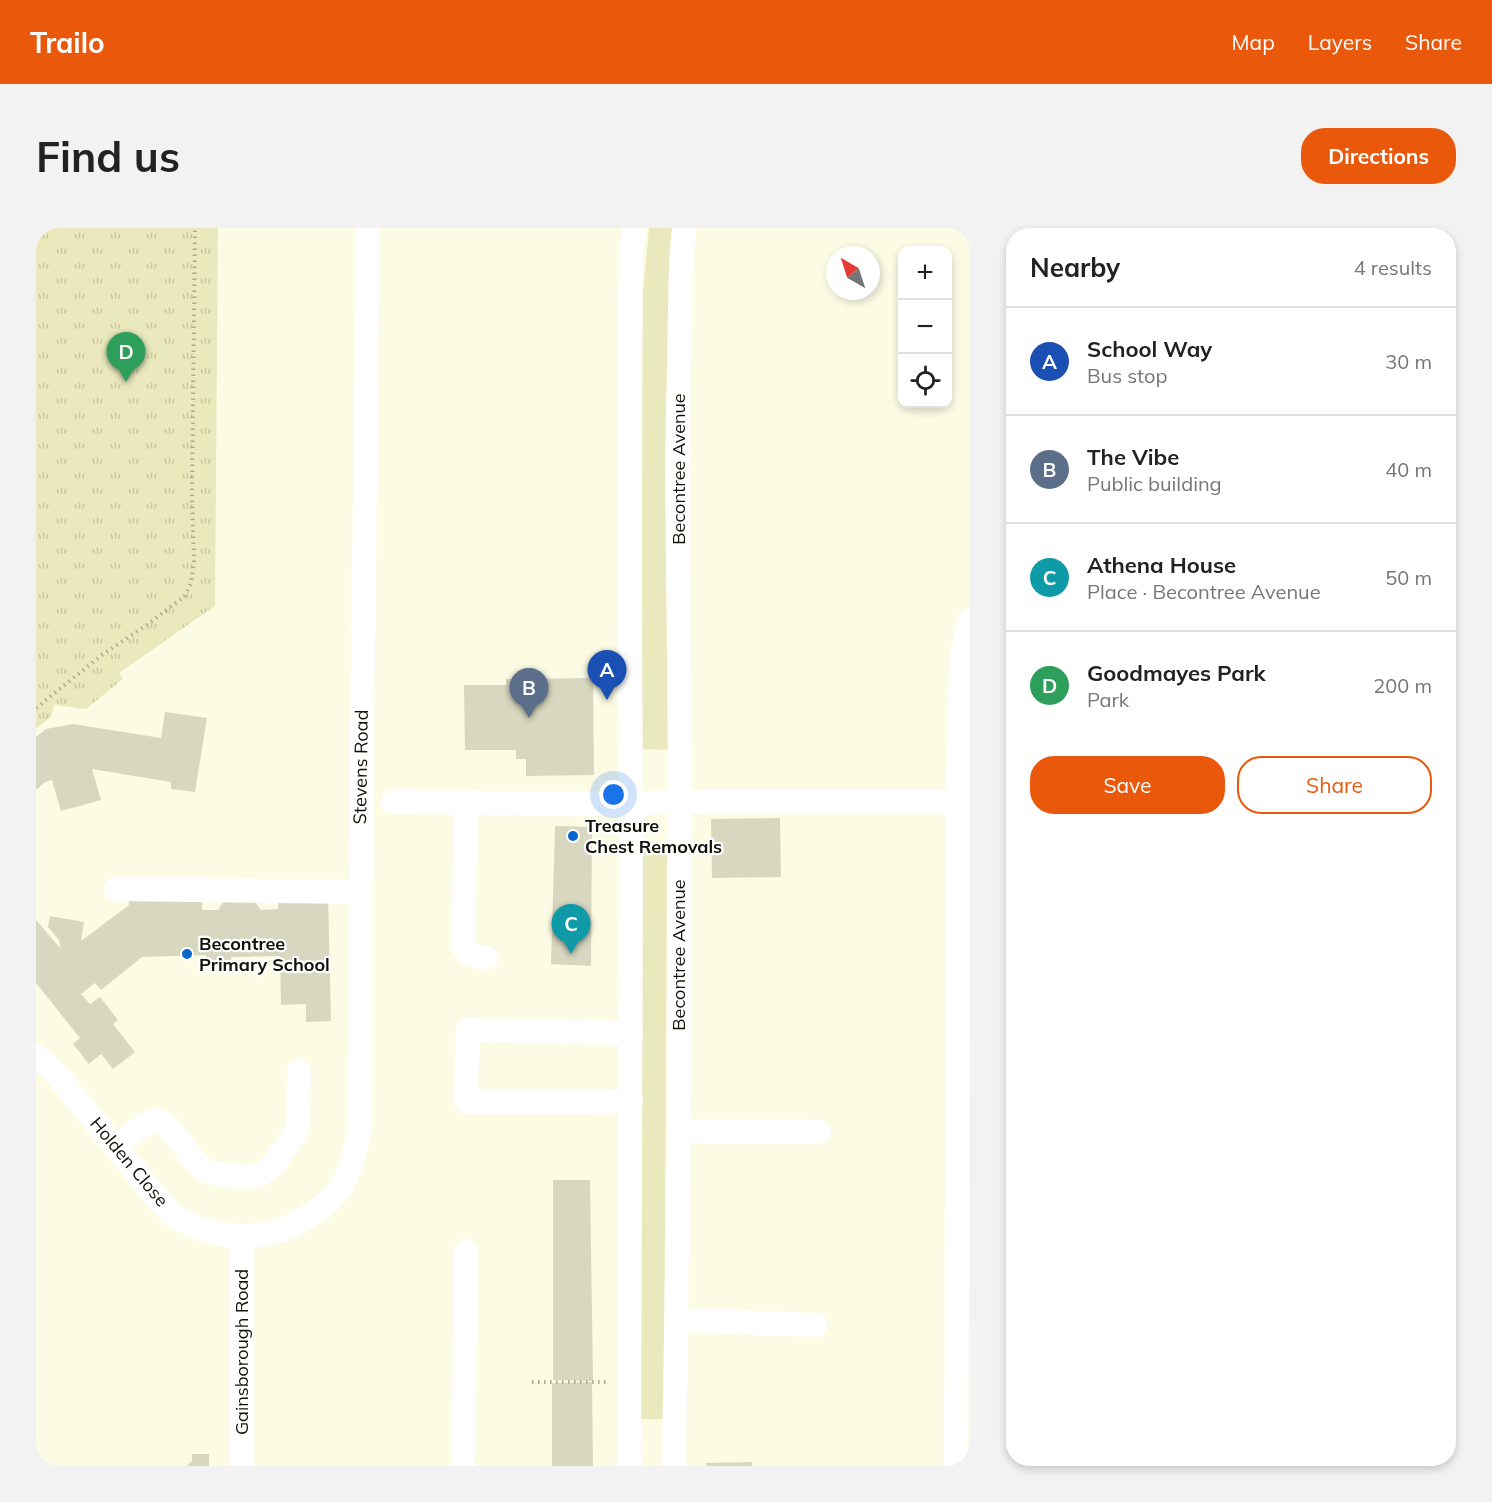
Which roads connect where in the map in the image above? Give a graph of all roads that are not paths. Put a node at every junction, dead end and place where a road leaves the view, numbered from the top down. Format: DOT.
graph roads {
  1 [pos="368,228"];
  2 [pos="634,228"];
  3 [pos="684,228"];
  4 [pos="970,620"];
  5 [pos="679,801"];
  6 [pos="958,801"];
  7 [pos="393,802"];
  8 [pos="466,802"];
  9 [pos="631,804"];
  10 [pos="116,889"];
  11 [pos="360,892"];
  12 [pos="486,958"];
  13 [pos="631,1033"];
  14 [pos="36,1056"];
  15 [pos="299,1071"];
  16 [pos="631,1102"];
  17 [pos="679,1131"];
  18 [pos="819,1132"];
  19 [pos="115,1147"];
  20 [pos="964,1234"];
  21 [pos="241,1237"];
  22 [pos="466,1251"];
  23 [pos="677,1320"];
  24 [pos="815,1325"];
  25 [pos="242,1466"];
  26 [pos="463,1466"];
  27 [pos="629,1466"];
  28 [pos="674,1466"];
  29 [pos="956,1466"];
  1 -- 11 [label="street, Stevens Road"];
  2 -- 9 [label="street"];
  3 -- 5 [label="street, Becontree Avenue"];
  4 -- 6 [label="street"];
  5 -- 6 [label="street"];
  5 -- 9 [label="street"];
  5 -- 17 [label="street, Becontree Avenue"];
  6 -- 20 [label="street"];
  7 -- 8 [label="street"];
  8 -- 9 [label="street"];
  8 -- 12 [label="street"];
  9 -- 13 [label="street"];
  10 -- 11 [label="street"];
  11 -- 21 [label="street, Stevens Road"];
  13 -- 16 [label="street"];
  13 -- 16 [label="street"];
  14 -- 19 [label="street, Holden Close"];
  15 -- 19 [label="street"];
  16 -- 27 [label="street"];
  17 -- 18 [label="street"];
  17 -- 23 [label="street, Becontree Avenue"];
  19 -- 21 [label="street, Holden Close"];
  20 -- 29 [label="street"];
  21 -- 25 [label="street, Gainsborough Road"];
  22 -- 26 [label="street"];
  23 -- 24 [label="street"];
  23 -- 28 [label="street, Becontree Avenue"];
}
